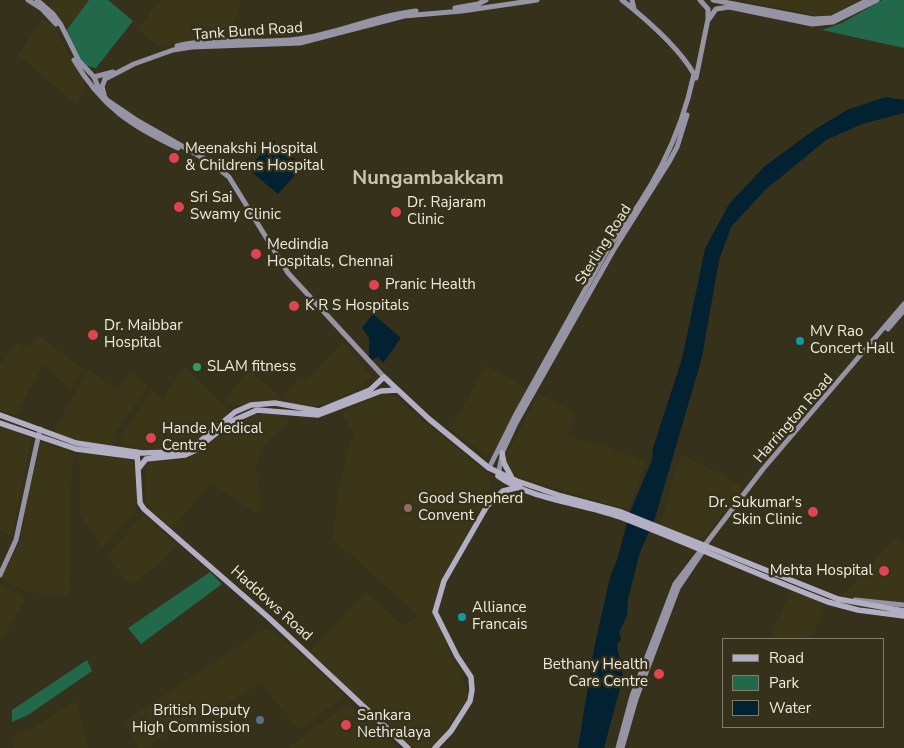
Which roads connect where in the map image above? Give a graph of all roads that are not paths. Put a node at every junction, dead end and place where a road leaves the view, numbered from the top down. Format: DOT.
graph roads {
  1 [pos="28,0"];
  2 [pos="37,0"];
  3 [pos="486,0"];
  4 [pos="537,0"];
  5 [pos="622,0"];
  6 [pos="632,0"];
  7 [pos="700,0"];
  8 [pos="713,0"];
  9 [pos="868,0"];
  10 [pos="876,0"];
  11 [pos="494,2"];
  12 [pos="502,2"];
  13 [pos="634,10"];
  14 [pos="708,19"];
  15 [pos="817,21"];
  16 [pos="282,42"];
  17 [pos="684,60"];
  18 [pos="699,62"];
  19 [pos="94,77"];
  20 [pos="107,100"];
  21 [pos="223,170"];
  22 [pos="904,304"];
  23 [pos="904,310"];
  24 [pos="384,377"];
  25 [pos="397,390"];
  26 [pos="0,415"];
  27 [pos="0,423"];
  28 [pos="40,429"];
  29 [pos="37,437"];
  30 [pos="92,446"];
  31 [pos="109,448"];
  32 [pos="100,453"];
  33 [pos="502,453"];
  34 [pos="137,455"];
  35 [pos="489,468"];
  36 [pos="138,470"];
  37 [pos="498,474"];
  38 [pos="510,484"];
  39 [pos="620,515"];
  40 [pos="703,548"];
  41 [pos="0,575"];
  42 [pos="844,604"];
  43 [pos="903,613"];
  44 [pos="408,748"];
  45 [pos="435,748"];
  46 [pos="618,748"];
  47 [pos="622,748"];
  1 -- 21 [label="main road"];
  2 -- 19 [label="main road"];
  3 -- 16 [label="main road, Tank Bund Road"];
  4 -- 12 [label="main road, Tank Bund Road"];
  5 -- 13 [label="main road"];
  6 -- 13 [label="main road"];
  7 -- 14 [label="main road"];
  8 -- 15 [label="main road"];
  9 -- 15 [label="main road"];
  10 -- 15 [label="main road"];
  11 -- 12 [label="main road, Tank Bund Road"];
  11 -- 16 [label="main road, Tank Bund Road"];
  13 -- 17 [label="main road"];
  14 -- 15 [label="main road"];
  14 -- 18 [label="main road, Sterling Road"];
  16 -- 19 [label="main road, Tank Bund Road"];
  16 -- 20 [label="main road, Tank Bund Road"];
  17 -- 18 [label="main road"];
  17 -- 35 [label="main road, Sterling Road"];
  18 -- 33 [label="main road, Sterling Road"];
  19 -- 20 [label="main road"];
  20 -- 21 [label="main road"];
  21 -- 24 [label="main road"];
  22 -- 40 [label="main road"];
  23 -- 40 [label="main road, Harrington Road"];
  24 -- 25 [label="main road"];
  24 -- 34 [label="main road"];
  25 -- 35 [label="main road"];
  25 -- 36 [label="main road"];
  26 -- 28 [label="main road"];
  27 -- 29 [label="main road"];
  28 -- 29 [label="main road"];
  28 -- 30 [label="main road"];
  29 -- 32 [label="main road"];
  29 -- 41 [label="main road"];
  30 -- 31 [label="main road"];
  30 -- 32 [label="main road"];
  31 -- 32 [label="main road"];
  31 -- 34 [label="main road"];
  32 -- 34 [label="main road"];
  33 -- 37 [label="main road, Sterling Road"];
  33 -- 38 [label="main road"];
  34 -- 36 [label="main road, Haddows Road"];
  35 -- 37 [label="main road"];
  36 -- 44 [label="main road, Haddows Road"];
  37 -- 38 [label="main road"];
  38 -- 39 [label="main road"];
  38 -- 39 [label="main road"];
  38 -- 45 [label="main road"];
  39 -- 40 [label="main road"];
  40 -- 42 [label="main road"];
  40 -- 46 [label="main road"];
  40 -- 47 [label="main road"];
  42 -- 43 [label="main road"];
  42 -- 43 [label="main road"];
}
